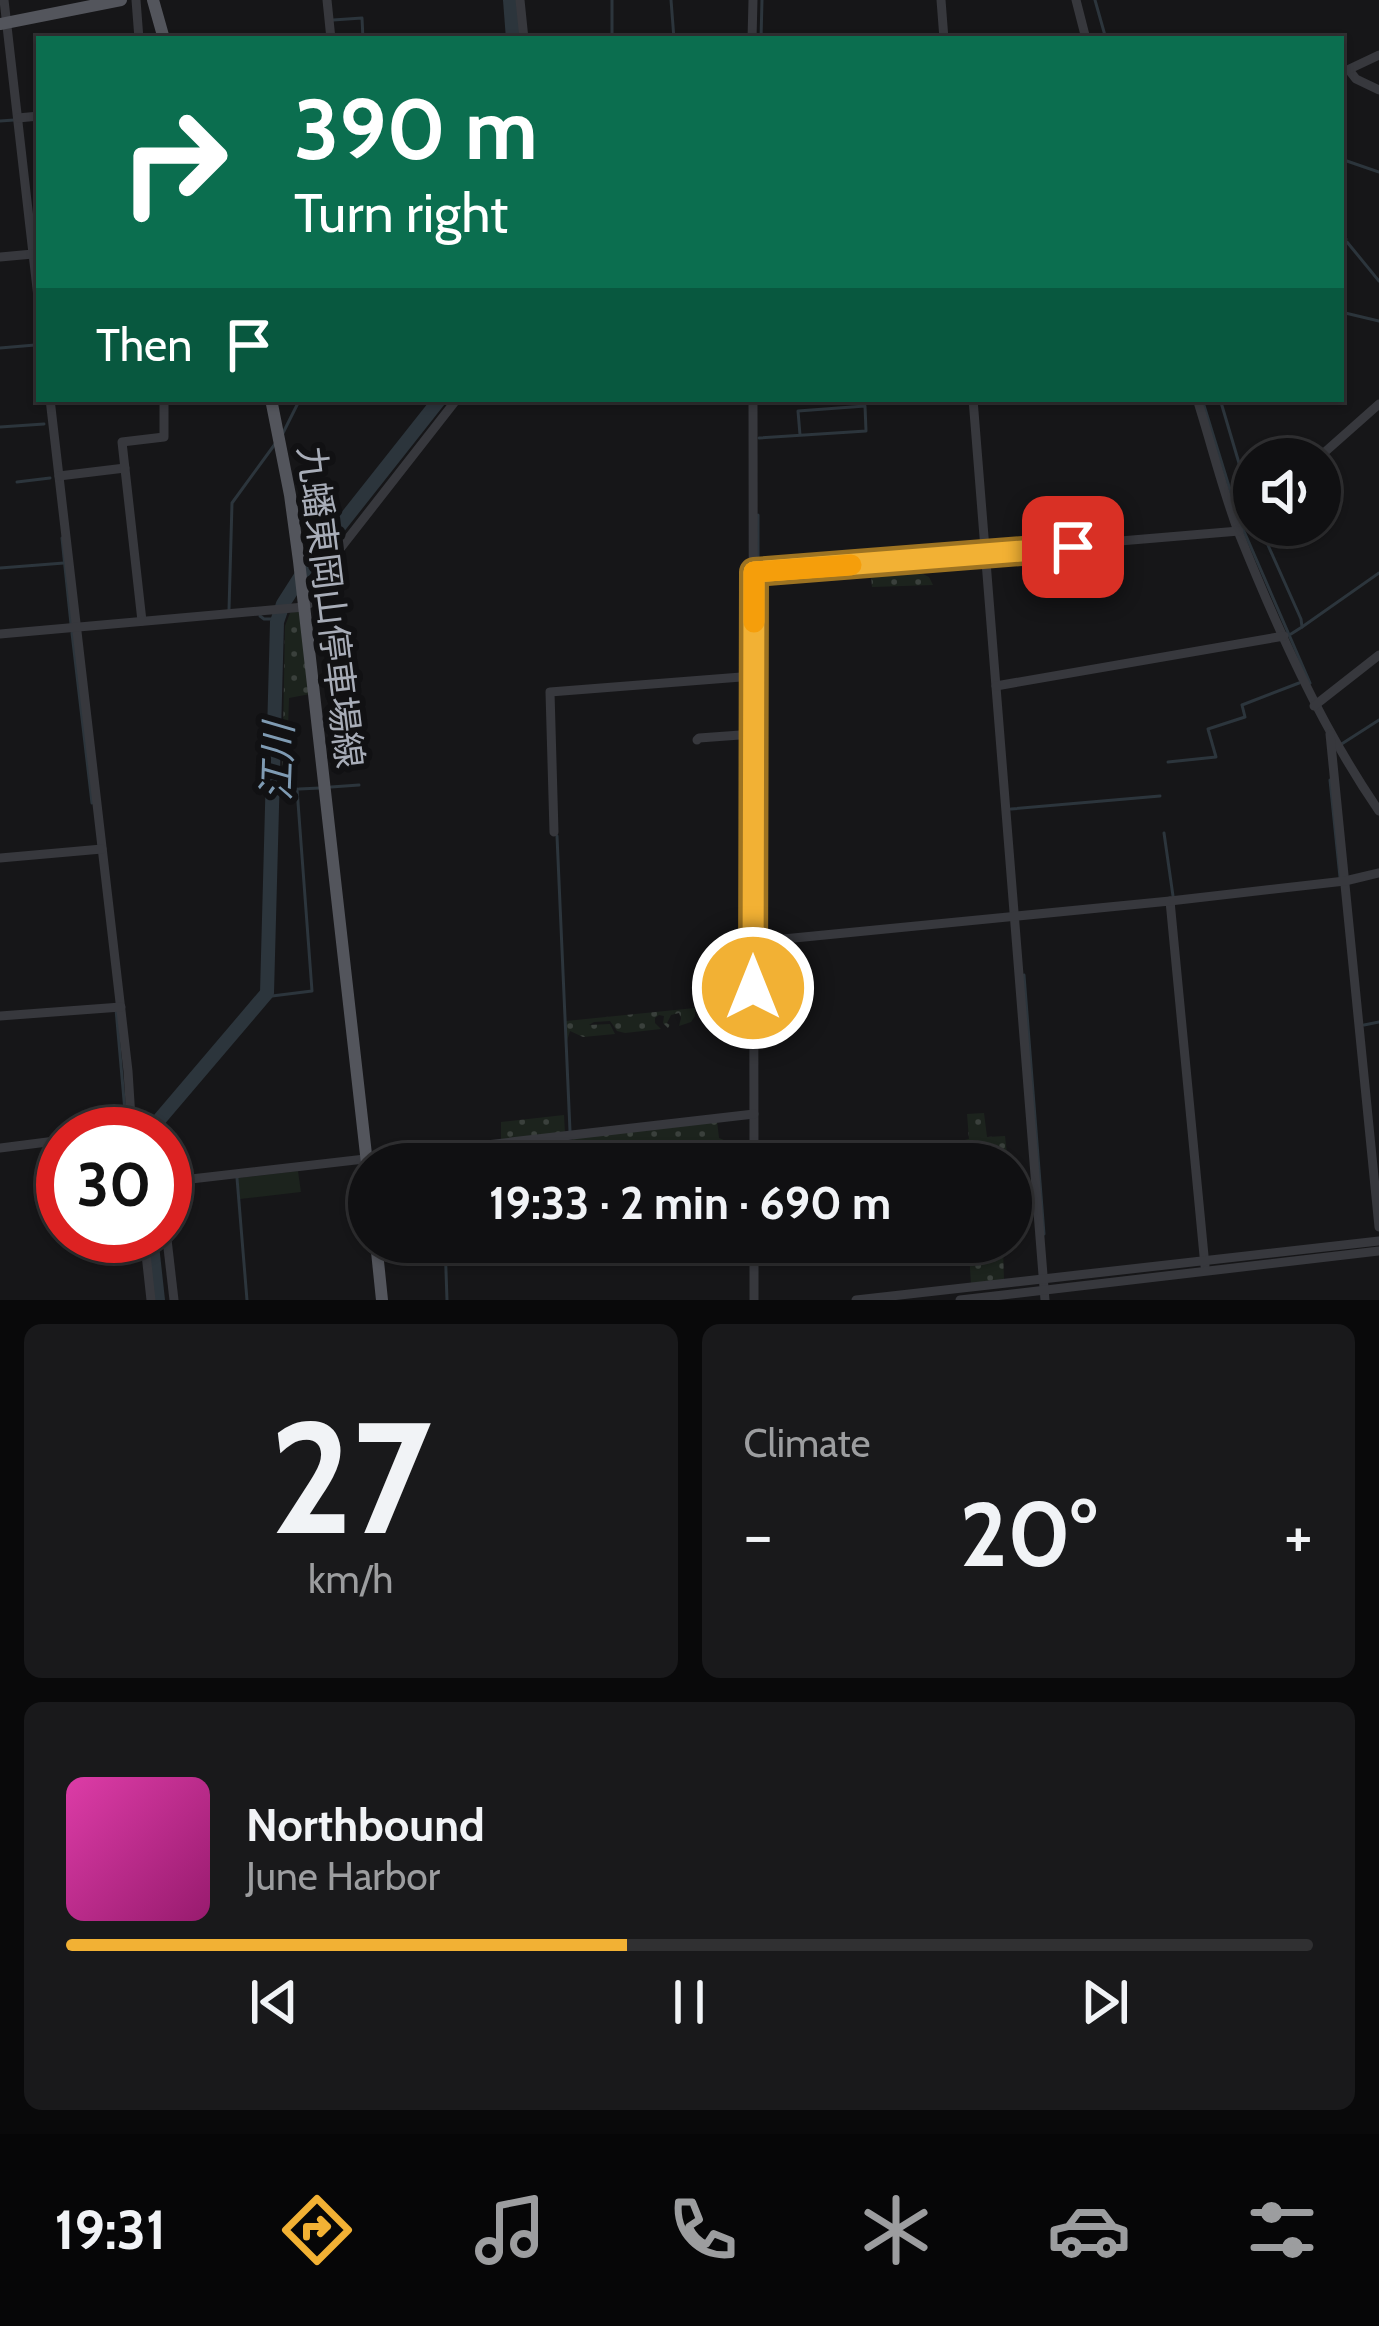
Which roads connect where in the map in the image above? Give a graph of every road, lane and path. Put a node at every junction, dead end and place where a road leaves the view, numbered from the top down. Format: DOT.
graph roads {
  1 [pos="4,0"];
  2 [pos="121,0"];
  3 [pos="136,0"];
  4 [pos="153,0"];
  5 [pos="327,0"];
  6 [pos="520,0"];
  7 [pos="753,0"];
  8 [pos="941,0"];
  9 [pos="1076,0"];
  10 [pos="4,24"];
  11 [pos="139,36"];
  12 [pos="163,36"];
  13 [pos="331,36"];
  14 [pos="524,36"];
  15 [pos="752,36"];
  16 [pos="944,36"];
  17 [pos="1085,36"];
  18 [pos="1379,55"];
  19 [pos="1347,73"];
  20 [pos="1379,90"];
  21 [pos="36,116"];
  22 [pos="17,118"];
  23 [pos="30,254"];
  24 [pos="0,257"];
  25 [pos="36,289"];
  26 [pos="50,402"];
  27 [pos="164,402"];
  28 [pos="272,402"];
  29 [pos="455,402"];
  30 [pos="753,402"];
  31 [pos="973,402"];
  32 [pos="1198,402"];
  33 [pos="1379,404"];
  34 [pos="1341,438"];
  35 [pos="124,468"];
  36 [pos="59,476"];
  37 [pos="1233,508"];
  38 [pos="1233,524"];
  39 [pos="1247,546"];
  40 [pos="988,554"];
  41 [pos="756,572"];
  42 [pos="299,604"];
  43 [pos="140,621"];
  44 [pos="73,627"];
  45 [pos="0,634"];
  46 [pos="1284,636"];
  47 [pos="1379,656"];
  48 [pos="754,676"];
  49 [pos="998,686"];
  50 [pos="1315,706"];
  51 [pos="754,734"];
  52 [pos="1330,734"];
  53 [pos="697,740"];
  54 [pos="1379,811"];
  55 [pos="554,832"];
  56 [pos="99,849"];
  57 [pos="0,858"];
  58 [pos="1379,873"];
  59 [pos="1342,881"];
  60 [pos="1170,901"];
  61 [pos="1017,916"];
  62 [pos="756,942"];
  63 [pos="118,1007"];
  64 [pos="0,1016"];
  65 [pos="128,1107"];
  66 [pos="754,1114"];
  67 [pos="1374,1138"];
  68 [pos="36,1143"];
  69 [pos="365,1143"];
  70 [pos="510,1143"];
  71 [pos="754,1143"];
  72 [pos="0,1148"];
  73 [pos="348,1162"];
  74 [pos="192,1180"];
  75 [pos="1379,1227"];
  76 [pos="1378,1245"];
  77 [pos="147,1263"];
  78 [pos="170,1263"];
  79 [pos="378,1263"];
  80 [pos="754,1263"];
  81 [pos="1205,1266"];
  82 [pos="1044,1287"];
  83 [pos="151,1300"];
  84 [pos="174,1300"];
  85 [pos="382,1300"];
  86 [pos="754,1300"];
  87 [pos="856,1300"];
  88 [pos="960,1300"];
  1 -- 10 [label="street"];
  2 -- 10 [label="main road"];
  3 -- 11 [label="street"];
  4 -- 12 [label="main road"];
  5 -- 13 [label="street"];
  6 -- 14 [label="street"];
  7 -- 15 [label="street"];
  8 -- 16 [label="street"];
  9 -- 17 [label="street"];
  10 -- 22 [label="street"];
  18 -- 19 [label="street"];
  19 -- 20 [label="street"];
  21 -- 22 [label="street"];
  22 -- 23 [label="street"];
  23 -- 24 [label="street"];
  23 -- 25 [label="street"];
  26 -- 36 [label="street"];
  27 -- 35 [label="street"];
  28 -- 42 [label="main road, 九蟠東岡山停車場線"];
  29 -- 42 [label="street"];
  30 -- 41 [label="street"];
  31 -- 40 [label="street"];
  32 -- 37 [label="street"];
  33 -- 34 [label="street"];
  35 -- 36 [label="street"];
  35 -- 43 [label="street"];
  36 -- 44 [label="street"];
  38 -- 40 [label="street"];
  39 -- 46 [label="street"];
  40 -- 41 [label="street"];
  40 -- 49 [label="street"];
  41 -- 48 [label="street"];
  42 -- 43 [label="street"];
  42 -- 69 [label="main road, 九蟠東岡山停車場線"];
  43 -- 44 [label="street"];
  44 -- 45 [label="street"];
  44 -- 56 [label="street"];
  46 -- 49 [label="street"];
  46 -- 50 [label="street"];
  47 -- 50 [label="street"];
  48 -- 51 [label="street"];
  48 -- 55 [label="street"];
  49 -- 61 [label="street"];
  50 -- 52 [label="street"];
  51 -- 53 [label="street"];
  51 -- 62 [label="street"];
  52 -- 54 [label="street"];
  52 -- 59 [label="street"];
  56 -- 57 [label="street"];
  56 -- 63 [label="street"];
  58 -- 59 [label="street"];
  59 -- 60 [label="street"];
  59 -- 67 [label="street"];
  60 -- 61 [label="street"];
  60 -- 81 [label="street"];
  61 -- 62 [label="street"];
  61 -- 82 [label="street"];
  62 -- 66 [label="street"];
  63 -- 64 [label="street"];
  63 -- 65 [label="street"];
  66 -- 70 [label="street"];
  66 -- 71 [label="street"];
  67 -- 75 [label="street"];
  68 -- 72 [label="street"];
  73 -- 74 [label="street"];
  76 -- 81 [label="street"];
  77 -- 83 [label="street"];
  78 -- 84 [label="street"];
  79 -- 85 [label="main road"];
  80 -- 86 [label="street"];
  81 -- 82 [label="street"];
  82 -- 87 [label="street"];
  82 -- 88 [label="street"];
}
